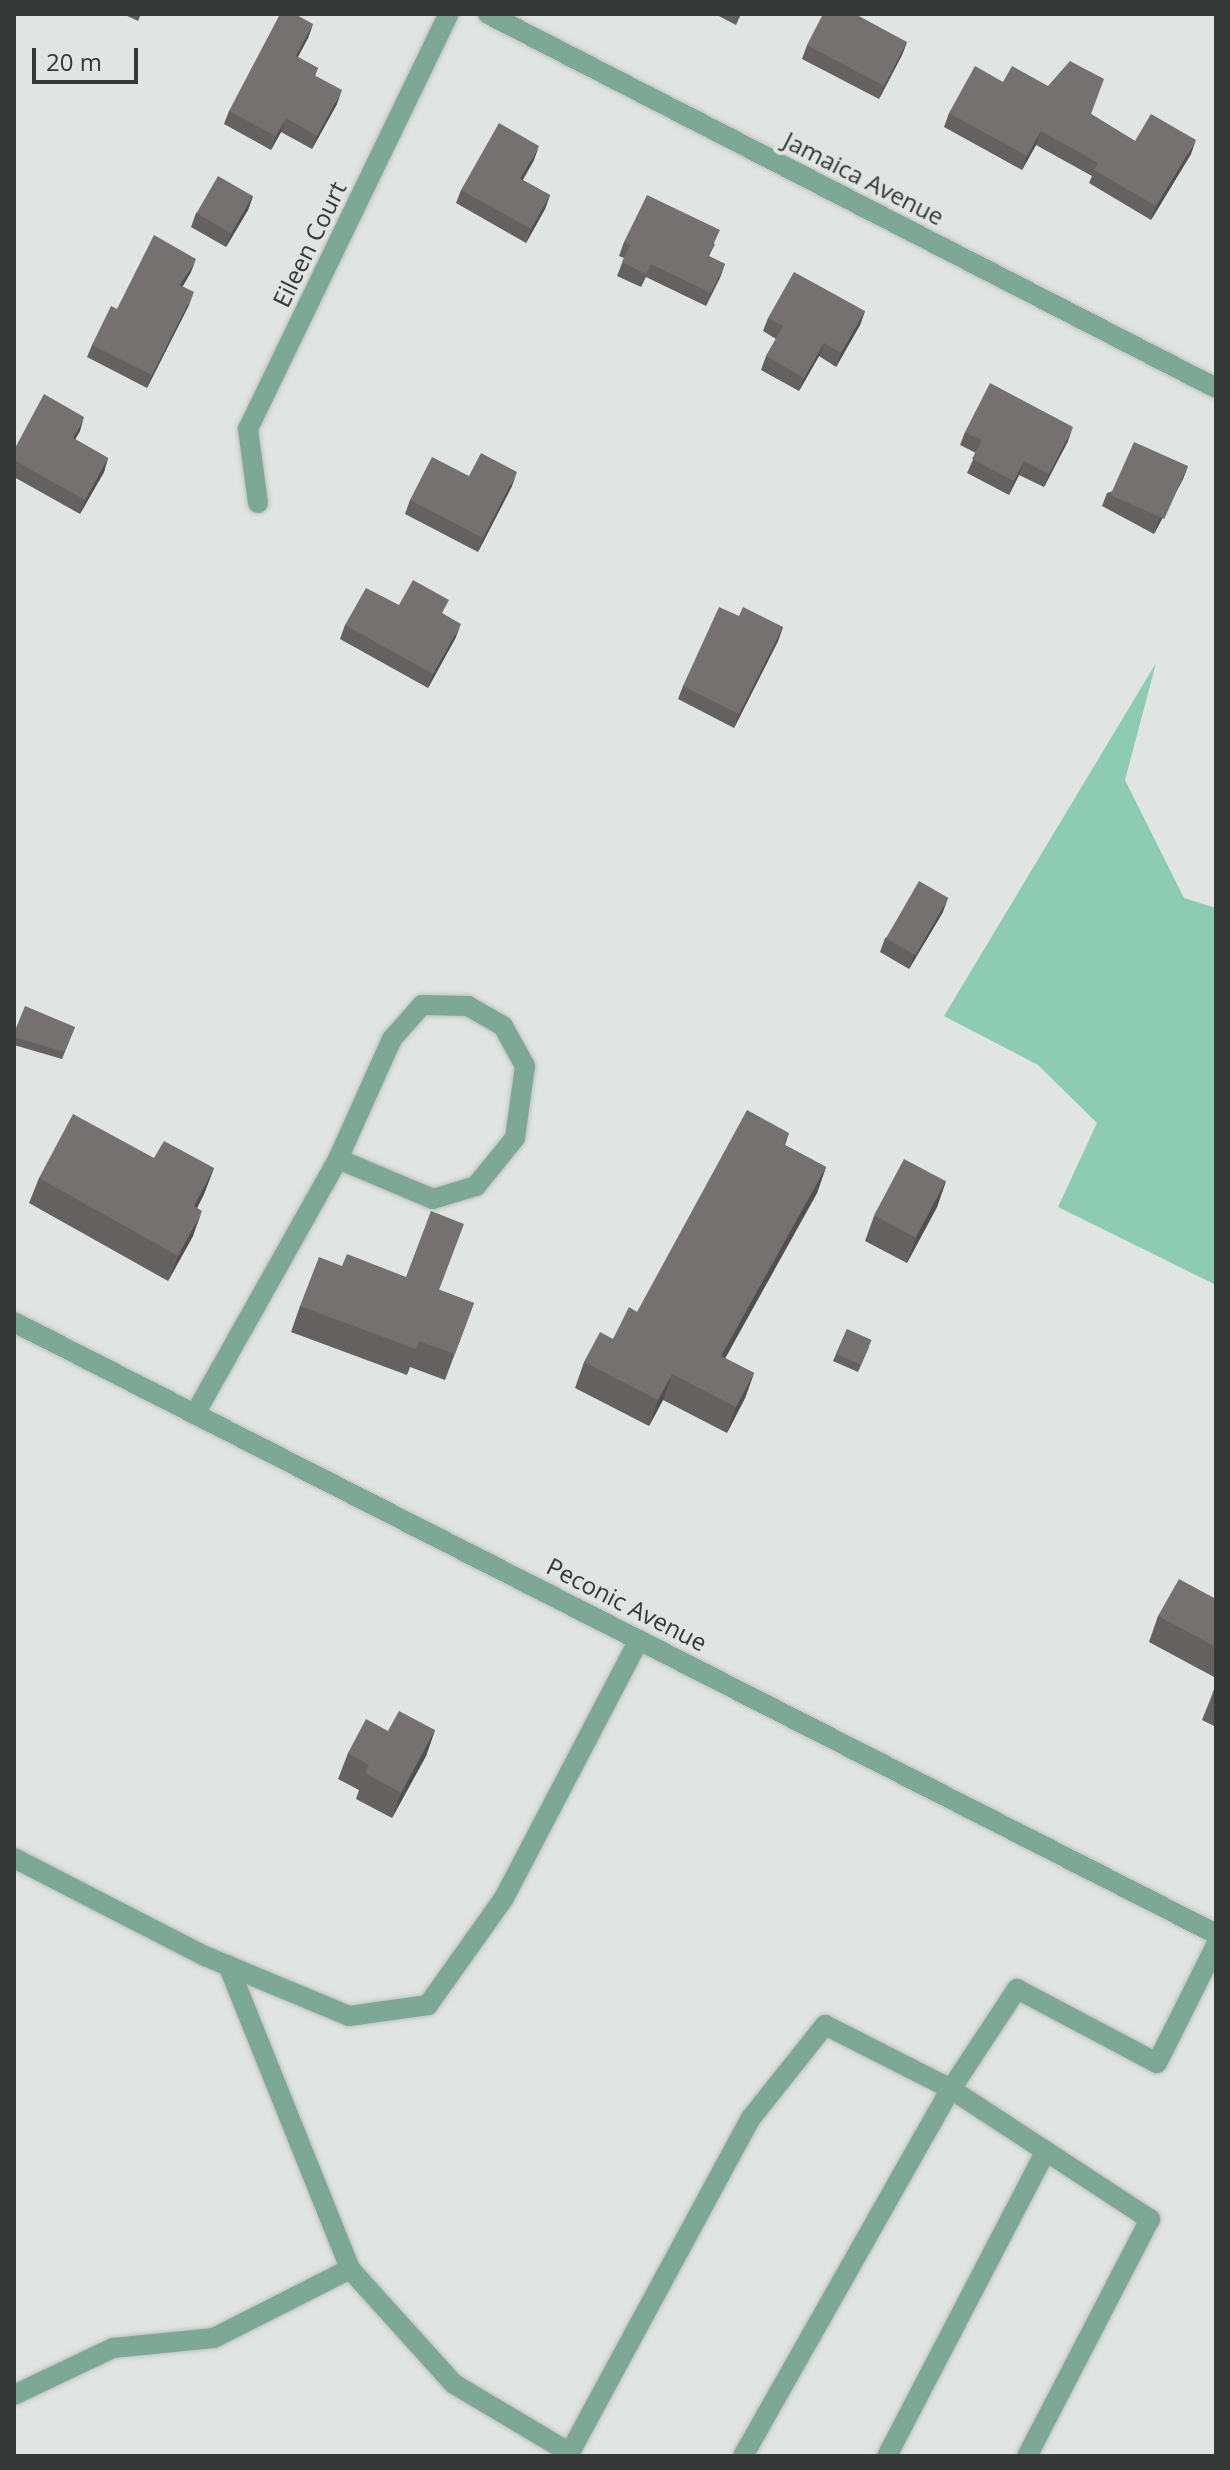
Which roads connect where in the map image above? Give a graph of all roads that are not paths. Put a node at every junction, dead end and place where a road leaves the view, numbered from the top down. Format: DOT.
graph roads {
  1 [pos="449,14"];
  2 [pos="488,14"];
  3 [pos="1216,388"];
  4 [pos="258,503"];
  5 [pos="338,1159"];
  6 [pos="14,1322"];
  7 [pos="195,1414"];
  8 [pos="639,1640"];
  9 [pos="14,1858"];
  10 [pos="1216,1934"];
  11 [pos="1216,1945"];
  12 [pos="228,1965"];
  13 [pos="951,2089"];
  14 [pos="1046,2151"];
  15 [pos="350,2269"];
  16 [pos="14,2395"];
  17 [pos="569,2454"];
  18 [pos="743,2456"];
  19 [pos="887,2456"];
  20 [pos="1027,2456"];
  1 -- 4 [label="street, Eileen Court"];
  2 -- 3 [label="street, Jamaica Avenue"];
  5 -- 5 [label="street"];
  5 -- 7 [label="street"];
  6 -- 7 [label="street, Peconic Avenue"];
  7 -- 8 [label="street, Peconic Avenue"];
  8 -- 10 [label="street, Peconic Avenue"];
  8 -- 12 [label="street"];
  9 -- 12 [label="street"];
  11 -- 13 [label="street"];
  12 -- 15 [label="street"];
  13 -- 14 [label="street"];
  13 -- 17 [label="street"];
  13 -- 18 [label="street"];
  14 -- 19 [label="street"];
  14 -- 20 [label="street"];
  15 -- 16 [label="street"];
  15 -- 17 [label="street"];
}
